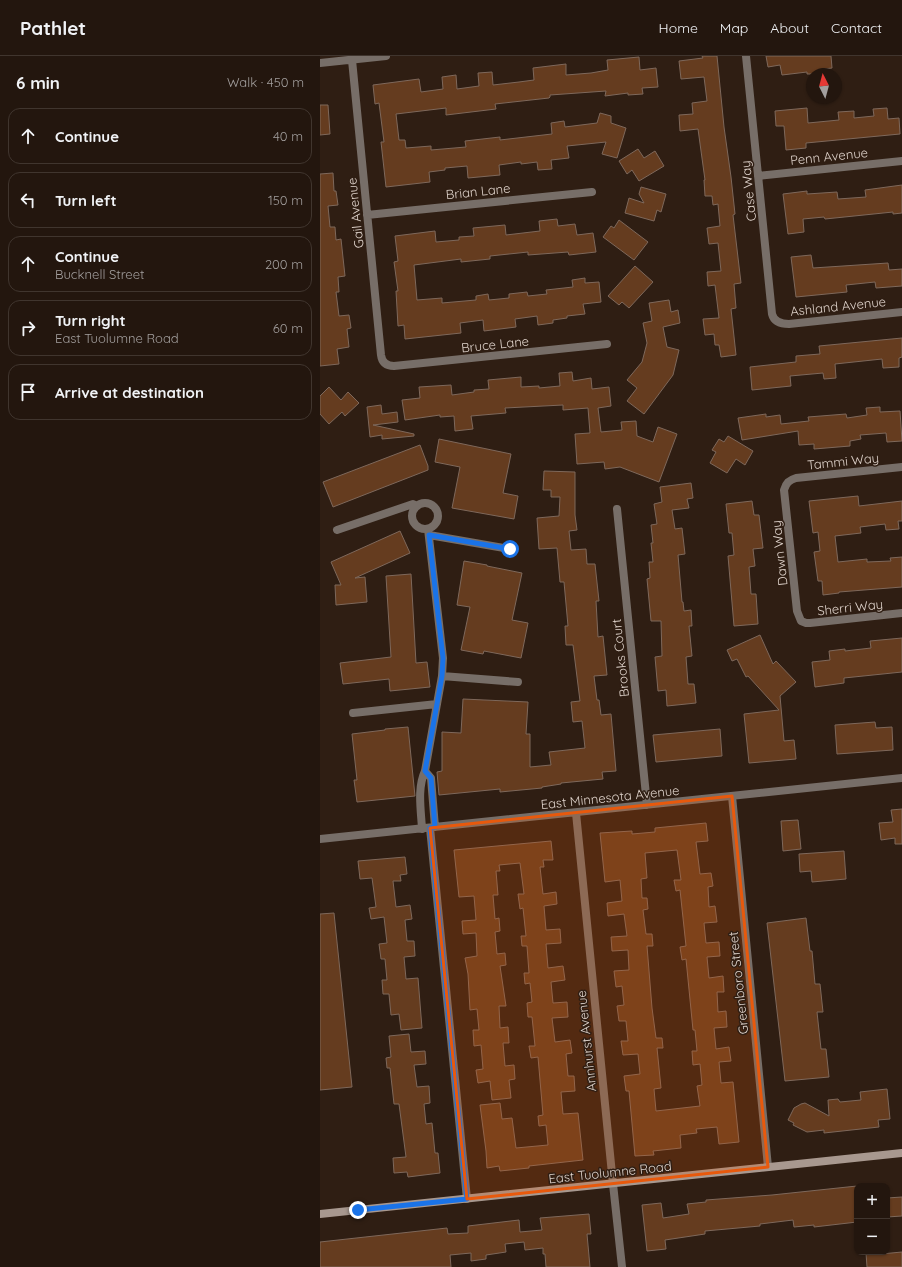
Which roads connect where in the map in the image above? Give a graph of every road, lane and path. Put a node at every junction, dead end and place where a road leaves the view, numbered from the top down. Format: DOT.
graph roads {
  1 [pos="386,56"];
  2 [pos="746,56"];
  3 [pos="352,60"];
  4 [pos="320,63"];
  5 [pos="902,161"];
  6 [pos="758,176"];
  7 [pos="592,192"];
  8 [pos="367,215"];
  9 [pos="902,312"];
  10 [pos="778,322"];
  11 [pos="608,344"];
  12 [pos="385,364"];
  13 [pos="902,467"];
  14 [pos="788,482"];
  15 [pos="417,506"];
  16 [pos="617,509"];
  17 [pos="337,530"];
  18 [pos="428,532"];
  19 [pos="510,549"];
  20 [pos="902,613"];
  21 [pos="801,621"];
  22 [pos="442,676"];
  23 [pos="518,682"];
  24 [pos="437,704"];
  25 [pos="353,713"];
  26 [pos="425,771"];
  27 [pos="902,778"];
  28 [pos="732,796"];
  29 [pos="647,805"];
  30 [pos="576,813"];
  31 [pos="429,828"];
  32 [pos="320,838"];
  33 [pos="902,1153"];
  34 [pos="768,1167"];
  35 [pos="612,1184"];
  36 [pos="467,1199"];
  37 [pos="320,1214"];
  38 [pos="622,1267"];
  1 -- 3 [label="street"];
  2 -- 6 [label="street, Case Way"];
  3 -- 4 [label="street"];
  3 -- 8 [label="street, Gail Avenue"];
  5 -- 6 [label="street, Penn Avenue"];
  6 -- 10 [label="street, Case Way"];
  7 -- 8 [label="street, Brian Lane"];
  8 -- 12 [label="street, Gail Avenue"];
  9 -- 10 [label="street, Ashland Avenue"];
  11 -- 12 [label="street, Bruce Lane"];
  13 -- 14 [label="street, Tammi Way"];
  14 -- 21 [label="street, Dawn Way"];
  15 -- 17 [label="street"];
  15 -- 18 [label="street"];
  15 -- 18 [label="street"];
  16 -- 29 [label="street, Brooks Court"];
  18 -- 19 [label="street"];
  18 -- 22 [label="street"];
  20 -- 21 [label="street, Sherri Way"];
  22 -- 23 [label="street"];
  22 -- 24 [label="street"];
  24 -- 25 [label="street"];
  24 -- 26 [label="street"];
  26 -- 31 [label="street"];
  26 -- 31 [label="street"];
  27 -- 28 [label="street, East Minnesota Avenue"];
  28 -- 29 [label="street, East Minnesota Avenue"];
  28 -- 34 [label="street, Greenboro Street"];
  29 -- 30 [label="street, East Minnesota Avenue"];
  30 -- 31 [label="street, East Minnesota Avenue"];
  30 -- 35 [label="street, Annhurst Avenue"];
  31 -- 32 [label="street, East Minnesota Avenue"];
  31 -- 36 [label="street"];
  33 -- 34 [label="street, East Tuolumne Road"];
  34 -- 35 [label="street, East Tuolumne Road"];
  35 -- 36 [label="street, East Tuolumne Road"];
  35 -- 38 [label="street, Annhurst Avenue"];
  36 -- 37 [label="street, East Tuolumne Road"];
}
